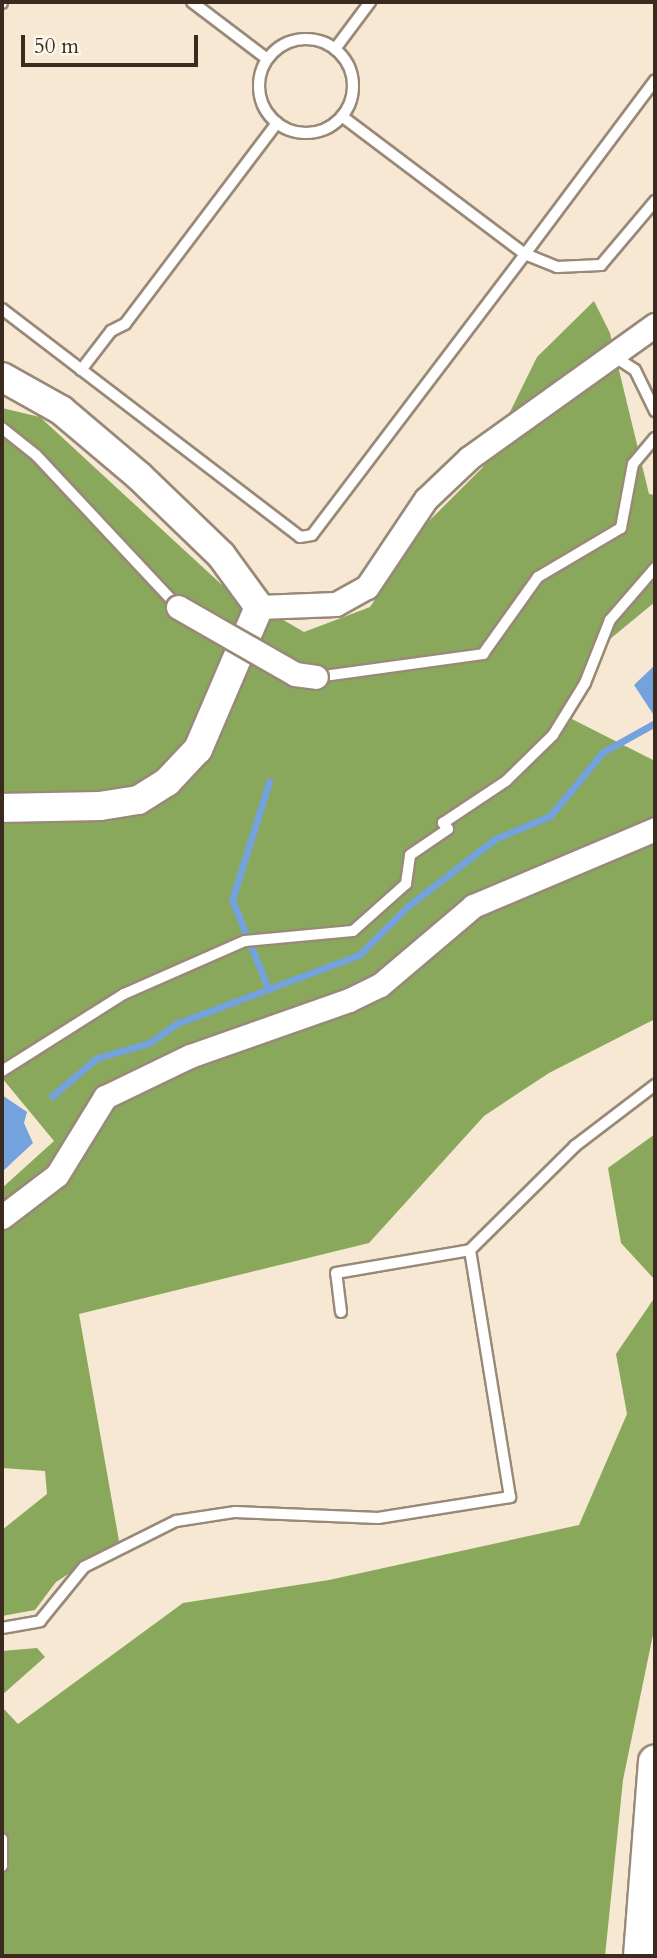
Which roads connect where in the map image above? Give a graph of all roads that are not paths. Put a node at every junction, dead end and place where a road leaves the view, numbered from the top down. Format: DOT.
graph roads {
  1 [pos="192,2"];
  2 [pos="370,2"];
  3 [pos="335,49"];
  4 [pos="267,60"];
  5 [pos="655,80"];
  6 [pos="343,117"];
  7 [pos="276,123"];
  8 [pos="655,201"];
  9 [pos="525,254"];
  10 [pos="2,309"];
  11 [pos="655,325"];
  12 [pos="610,353"];
  13 [pos="81,370"];
  14 [pos="2,377"];
  15 [pos="655,411"];
  16 [pos="2,428"];
  17 [pos="655,438"];
  18 [pos="655,568"];
  19 [pos="178,607"];
  20 [pos="259,607"];
  21 [pos="316,677"];
  22 [pos="2,808"];
  23 [pos="655,829"];
  24 [pos="2,1071"];
  25 [pos="655,1085"];
  26 [pos="2,1217"];
  27 [pos="470,1250"];
  28 [pos="341,1312"];
  29 [pos="2,1628"];
  30 [pos="655,1762"];
  31 [pos="2,1839"];
  32 [pos="2,1866"];
  33 [pos="640,1956"];
  1 -- 4 [label="lane"];
  2 -- 3 [label="lane"];
  3 -- 4 [label="lane"];
  3 -- 6 [label="lane"];
  4 -- 7 [label="lane"];
  5 -- 9 [label="lane"];
  6 -- 7 [label="lane"];
  6 -- 9 [label="lane"];
  7 -- 13 [label="lane"];
  8 -- 9 [label="lane"];
  9 -- 13 [label="lane"];
  10 -- 13 [label="lane"];
  11 -- 12 [label="street"];
  12 -- 15 [label="lane"];
  12 -- 20 [label="street"];
  14 -- 20 [label="street"];
  16 -- 19 [label="lane"];
  17 -- 21 [label="lane"];
  18 -- 24 [label="lane"];
  19 -- 21 [label="street, bridge"];
  20 -- 22 [label="street"];
  23 -- 26 [label="street"];
  25 -- 27 [label="lane"];
  27 -- 28 [label="lane"];
  27 -- 29 [label="lane"];
  30 -- 33 [label="main road"];
  31 -- 32 [label="lane"];
}
